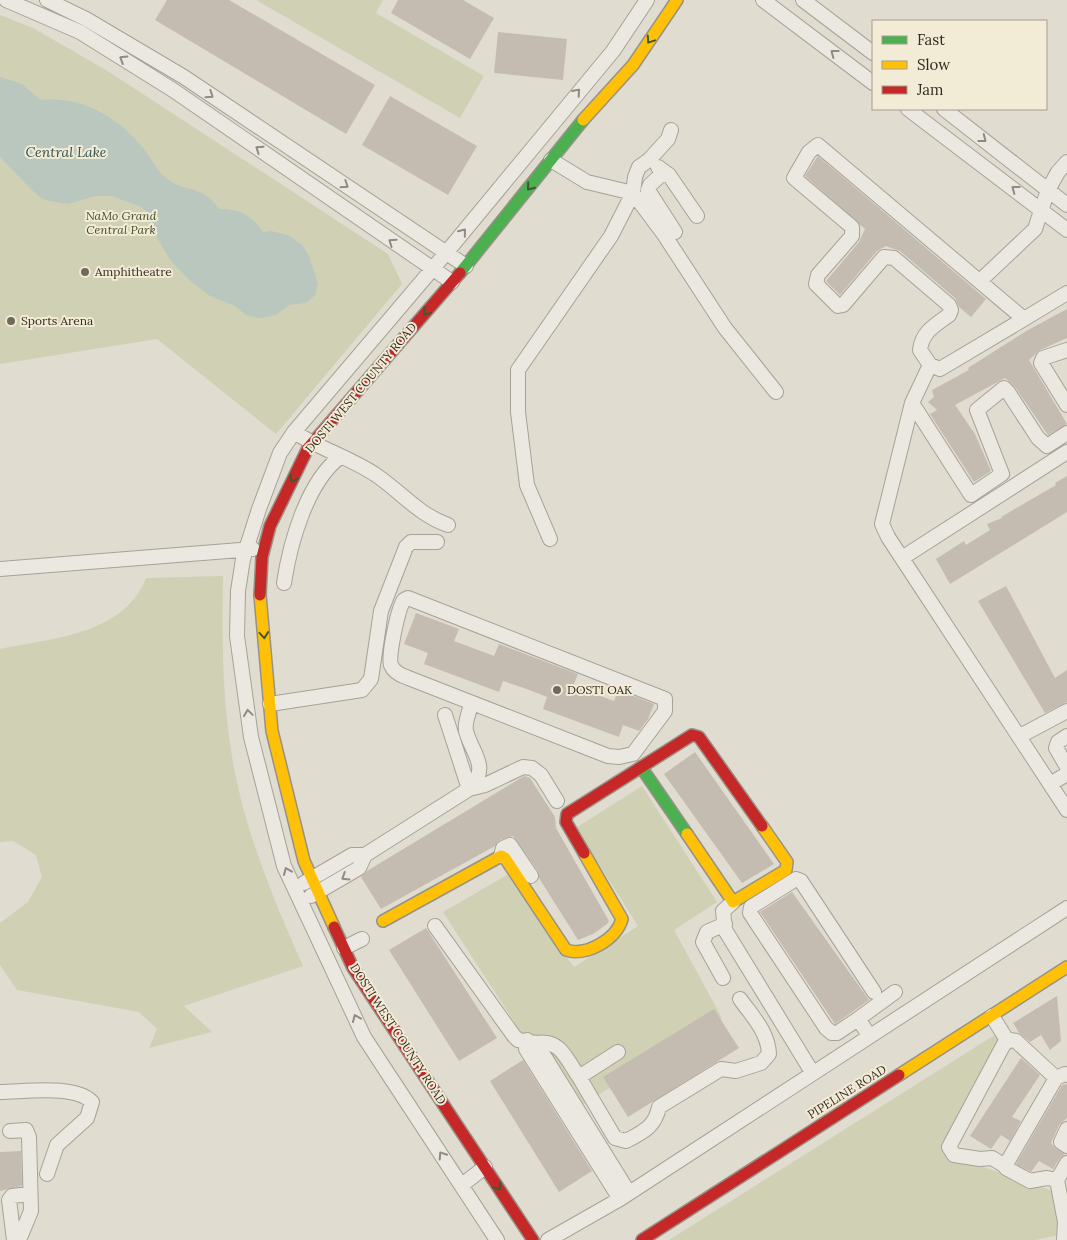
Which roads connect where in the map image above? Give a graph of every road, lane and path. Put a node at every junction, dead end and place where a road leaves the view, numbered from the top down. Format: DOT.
graph roads {
  1 [pos="6,0"];
  2 [pos="47,0"];
  3 [pos="647,0"];
  4 [pos="677,0"];
  5 [pos="763,0"];
  6 [pos="803,0"];
  7 [pos="75,6"];
  8 [pos="86,19"];
  9 [pos="80,32"];
  10 [pos="872,52"];
  11 [pos="184,77"];
  12 [pos="872,81"];
  13 [pos="173,90"];
  14 [pos="563,109"];
  15 [pos="909,110"];
  16 [pos="945,110"];
  17 [pos="582,121"];
  18 [pos="671,130"];
  19 [pos="552,160"];
  20 [pos="649,160"];
  21 [pos="1067,162"];
  22 [pos="664,172"];
  23 [pos="1048,190"];
  24 [pos="633,194"];
  25 [pos="1067,206"];
  26 [pos="1042,210"];
  27 [pos="697,216"];
  28 [pos="1067,230"];
  29 [pos="674,232"];
  30 [pos="446,253"];
  31 [pos="466,266"];
  32 [pos="432,270"];
  33 [pos="981,280"];
  34 [pos="452,282"];
  35 [pos="1067,293"];
  36 [pos="1024,319"];
  37 [pos="1067,350"];
  38 [pos="930,365"];
  39 [pos="776,392"];
  40 [pos="912,403"];
  41 [pos="1067,405"];
  42 [pos="294,432"];
  43 [pos="1067,433"];
  44 [pos="312,444"];
  45 [pos="1067,452"];
  46 [pos="340,457"];
  47 [pos="448,525"];
  48 [pos="550,539"];
  49 [pos="437,542"];
  50 [pos="265,546"];
  51 [pos="247,550"];
  52 [pos="902,558"];
  53 [pos="0,569"];
  54 [pos="284,583"];
  55 [pos="471,703"];
  56 [pos="270,704"];
  57 [pos="1067,711"];
  58 [pos="445,715"];
  59 [pos="1020,736"];
  60 [pos="1067,736"];
  61 [pos="642,767"];
  62 [pos="1067,767"];
  63 [pos="1067,774"];
  64 [pos="1050,784"];
  65 [pos="469,788"];
  66 [pos="557,801"];
  67 [pos="1067,810"];
  68 [pos="364,855"];
  69 [pos="501,856"];
  70 [pos="531,876"];
  71 [pos="312,879"];
  72 [pos="294,889"];
  73 [pos="318,892"];
  74 [pos="301,902"];
  75 [pos="732,902"];
  76 [pos="1067,908"];
  77 [pos="384,921"];
  78 [pos="725,924"];
  79 [pos="435,926"];
  80 [pos="362,939"];
  81 [pos="344,948"];
  82 [pos="1067,967"];
  83 [pos="722,978"];
  84 [pos="874,992"];
  85 [pos="895,992"];
  86 [pos="740,999"];
  87 [pos="992,1016"];
  88 [pos="858,1018"];
  89 [pos="869,1035"];
  90 [pos="1007,1040"];
  91 [pos="532,1041"];
  92 [pos="618,1052"];
  93 [pos="812,1072"];
  94 [pos="1064,1074"];
  95 [pos="579,1077"];
  96 [pos="0,1092"];
  97 [pos="1067,1129"];
  98 [pos="10,1131"];
  99 [pos="1067,1146"];
  100 [pos="1067,1163"];
  101 [pos="1005,1166"];
  102 [pos="485,1167"];
  103 [pos="47,1174"];
  104 [pos="1058,1180"];
  105 [pos="462,1185"];
  106 [pos="30,1194"];
  107 [pos="625,1196"];
  108 [pos="14,1240"];
  109 [pos="20,1240"];
  110 [pos="497,1240"];
  111 [pos="533,1240"];
  112 [pos="548,1240"];
  113 [pos="642,1240"];
  114 [pos="1064,1240"];
  1 -- 9 [label="street"];
  2 -- 7 [label="street"];
  14 -- 3 [label="street, DOSTI WEST COUNTY ROAD, one-way"];
  4 -- 17 [label="street, DOSTI WEST COUNTY ROAD, one-way"];
  12 -- 5 [label="street, one-way"];
  6 -- 10 [label="street"];
  7 -- 8 [label="street"];
  8 -- 9 [label="street"];
  8 -- 11 [label="street"];
  13 -- 9 [label="street, one-way"];
  11 -- 13 [label="street"];
  11 -- 30 [label="street, one-way"];
  32 -- 13 [label="street, one-way"];
  14 -- 17 [label="street"];
  30 -- 14 [label="street, DOSTI WEST COUNTY ROAD, one-way"];
  26 -- 15 [label="street, one-way"];
  16 -- 23 [label="street, one-way"];
  17 -- 19 [label="street, DOSTI WEST COUNTY ROAD"];
  18 -- 20 [label="street"];
  19 -- 24 [label="street"];
  19 -- 31 [label="street, DOSTI WEST COUNTY ROAD, one-way"];
  20 -- 22 [label="street"];
  20 -- 24 [label="street"];
  21 -- 23 [label="street"];
  22 -- 27 [label="street"];
  22 -- 29 [label="street"];
  23 -- 25 [label="street"];
  23 -- 26 [label="street"];
  24 -- 39 [label="street"];
  24 -- 48 [label="street"];
  26 -- 28 [label="street"];
  26 -- 33 [label="street"];
  30 -- 31 [label="street"];
  30 -- 32 [label="street, DOSTI WEST COUNTY ROAD"];
  31 -- 34 [label="street, DOSTI WEST COUNTY ROAD"];
  32 -- 34 [label="street"];
  32 -- 42 [label="street, DOSTI WEST COUNTY ROAD"];
  33 -- 36 [label="street"];
  33 -- 38 [label="street"];
  34 -- 44 [label="street, DOSTI WEST COUNTY ROAD, one-way"];
  35 -- 36 [label="street"];
  36 -- 38 [label="street"];
  37 -- 41 [label="street"];
  38 -- 40 [label="street"];
  40 -- 43 [label="street"];
  40 -- 52 [label="street"];
  42 -- 44 [label="street"];
  42 -- 51 [label="street, DOSTI WEST COUNTY ROAD"];
  44 -- 46 [label="street"];
  44 -- 50 [label="street, DOSTI WEST COUNTY ROAD, one-way"];
  45 -- 52 [label="street"];
  46 -- 47 [label="street"];
  46 -- 54 [label="street"];
  49 -- 56 [label="street"];
  50 -- 51 [label="street"];
  50 -- 56 [label="street, DOSTI WEST COUNTY ROAD, one-way"];
  51 -- 53 [label="street"];
  72 -- 51 [label="street, DOSTI WEST COUNTY ROAD, one-way"];
  52 -- 59 [label="street"];
  55 -- 55 [label="street"];
  55 -- 65 [label="street"];
  56 -- 71 [label="street, DOSTI WEST COUNTY ROAD"];
  57 -- 59 [label="street"];
  58 -- 65 [label="street"];
  59 -- 64 [label="street"];
  60 -- 62 [label="street"];
  61 -- 69 [label="street"];
  61 -- 75 [label="street"];
  61 -- 75 [label="street"];
  63 -- 64 [label="street"];
  64 -- 67 [label="street"];
  65 -- 66 [label="street"];
  65 -- 68 [label="street"];
  68 -- 71 [label="street"];
  68 -- 73 [label="street, one-way"];
  69 -- 70 [label="street"];
  69 -- 77 [label="street"];
  71 -- 72 [label="street"];
  71 -- 73 [label="street, DOSTI WEST COUNTY ROAD"];
  72 -- 74 [label="street, DOSTI WEST COUNTY ROAD"];
  73 -- 74 [label="street"];
  73 -- 81 [label="street, DOSTI WEST COUNTY ROAD"];
  105 -- 74 [label="street, DOSTI WEST COUNTY ROAD, one-way"];
  75 -- 78 [label="street"];
  76 -- 89 [label="street"];
  78 -- 83 [label="street"];
  78 -- 93 [label="street"];
  79 -- 91 [label="street"];
  80 -- 81 [label="street"];
  81 -- 102 [label="street, DOSTI WEST COUNTY ROAD"];
  82 -- 87 [label="street, PIPELINE ROAD"];
  84 -- 88 [label="street"];
  85 -- 88 [label="street"];
  86 -- 95 [label="street"];
  87 -- 90 [label="street"];
  87 -- 113 [label="street, PIPELINE ROAD"];
  88 -- 89 [label="street"];
  89 -- 93 [label="street"];
  90 -- 94 [label="street"];
  90 -- 101 [label="street"];
  91 -- 95 [label="street"];
  91 -- 107 [label="street"];
  92 -- 95 [label="street"];
  93 -- 107 [label="street"];
  94 -- 101 [label="street"];
  96 -- 103 [label="street"];
  97 -- 99 [label="street"];
  98 -- 106 [label="street"];
  100 -- 104 [label="street"];
  101 -- 104 [label="street"];
  102 -- 105 [label="street"];
  102 -- 111 [label="street, DOSTI WEST COUNTY ROAD, one-way"];
  104 -- 114 [label="street"];
  105 -- 110 [label="street, DOSTI WEST COUNTY ROAD"];
  106 -- 108 [label="street"];
  106 -- 109 [label="street"];
  107 -- 112 [label="street"];
}
